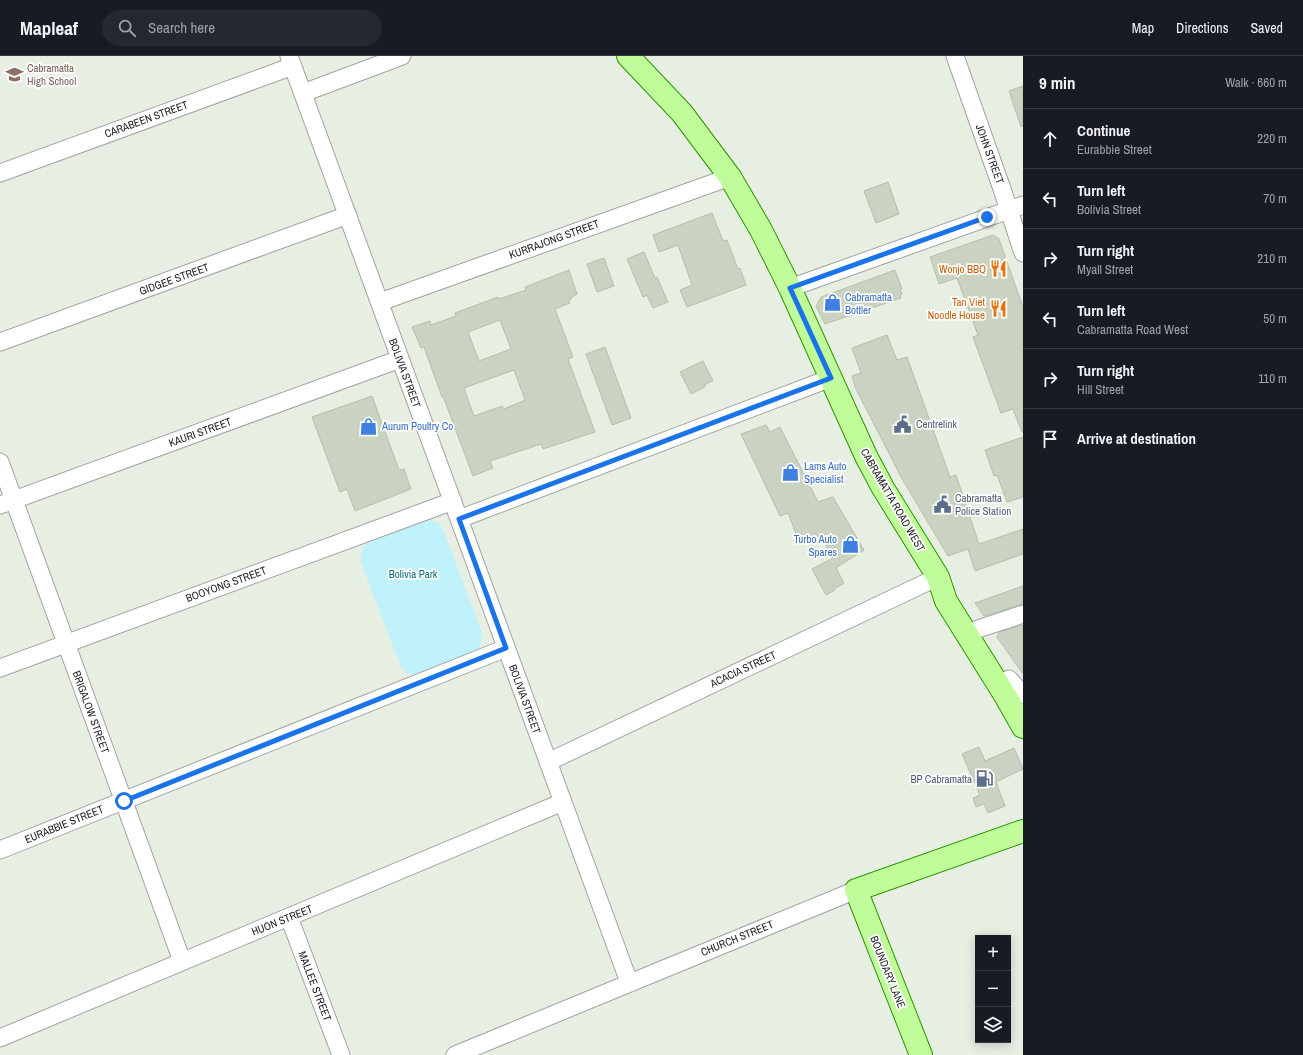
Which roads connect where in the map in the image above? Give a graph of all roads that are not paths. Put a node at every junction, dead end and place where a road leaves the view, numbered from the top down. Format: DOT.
graph roads {
  1 [pos="402,56"];
  2 [pos="628,56"];
  3 [pos="955,56"];
  4 [pos="291,61"];
  5 [pos="303,93"];
  6 [pos="0,173"];
  7 [pos="730,176"];
  8 [pos="1016,207"];
  9 [pos="348,215"];
  10 [pos="1023,253"];
  11 [pos="790,288"];
  12 [pos="380,302"];
  13 [pos="0,342"];
  14 [pos="400,359"];
  15 [pos="831,378"];
  16 [pos="0,462"];
  17 [pos="453,501"];
  18 [pos="7,502"];
  19 [pos="459,519"];
  20 [pos="938,577"];
  21 [pos="1023,614"];
  22 [pos="978,629"];
  23 [pos="66,643"];
  24 [pos="506,648"];
  25 [pos="0,668"];
  26 [pos="1016,687"];
  27 [pos="1023,701"];
  28 [pos="1023,727"];
  29 [pos="548,762"];
  30 [pos="124,801"];
  31 [pos="563,802"];
  32 [pos="1023,831"];
  33 [pos="0,850"];
  34 [pos="856,890"];
  35 [pos="289,918"];
  36 [pos="182,961"];
  37 [pos="629,982"];
  38 [pos="0,1038"];
  39 [pos="341,1055"];
  40 [pos="455,1055"];
  41 [pos="921,1055"];
  1 -- 5 [label="street"];
  2 -- 7 [label="main road, CABRAMATTA ROAD WEST"];
  3 -- 8 [label="street, JOHN STREET"];
  4 -- 5 [label="street, BOLIVIA STREET"];
  4 -- 6 [label="street, CARABEEN STREET"];
  5 -- 9 [label="street, BOLIVIA STREET"];
  7 -- 11 [label="main road, CABRAMATTA ROAD WEST"];
  7 -- 12 [label="street, KURRAJONG STREET"];
  8 -- 10 [label="street, JOHN STREET"];
  8 -- 11 [label="street"];
  9 -- 12 [label="street, BOLIVIA STREET"];
  9 -- 13 [label="street, GIDGEE STREET"];
  11 -- 15 [label="main road, CABRAMATTA ROAD WEST"];
  12 -- 14 [label="street, BOLIVIA STREET"];
  14 -- 17 [label="street, BOLIVIA STREET"];
  14 -- 18 [label="street, KAURI STREET"];
  15 -- 19 [label="street"];
  15 -- 20 [label="main road, CABRAMATTA ROAD WEST"];
  16 -- 18 [label="street, BRIGALOW STREET"];
  17 -- 19 [label="street, BOLIVIA STREET"];
  17 -- 23 [label="street, BOOYONG STREET"];
  18 -- 23 [label="street, BRIGALOW STREET"];
  19 -- 24 [label="street, BOLIVIA STREET"];
  20 -- 22 [label="main road, CABRAMATTA ROAD WEST"];
  20 -- 28 [label="main road, CABRAMATTA ROAD WEST"];
  20 -- 29 [label="street, ACACIA STREET"];
  21 -- 22 [label="street"];
  22 -- 26 [label="main road, CABRAMATTA ROAD WEST"];
  23 -- 25 [label="street, BOOYONG STREET"];
  23 -- 30 [label="street, BRIGALOW STREET"];
  24 -- 29 [label="street, BOLIVIA STREET"];
  24 -- 30 [label="street, EURABBIE STREET"];
  26 -- 27 [label="main road, CABRAMATTA ROAD WEST"];
  29 -- 31 [label="street, BOLIVIA STREET"];
  30 -- 33 [label="street, EURABBIE STREET"];
  30 -- 36 [label="street, BRIGALOW STREET"];
  31 -- 35 [label="street, HUON STREET"];
  31 -- 37 [label="street, BOLIVIA STREET"];
  32 -- 34 [label="main road, CHURCH STREET"];
  34 -- 37 [label="street, CHURCH STREET"];
  34 -- 41 [label="main road, BOUNDARY LANE"];
  35 -- 36 [label="street, HUON STREET"];
  35 -- 39 [label="street, MALLEE STREET"];
  36 -- 38 [label="street, HUON STREET"];
  37 -- 40 [label="street, CHURCH STREET"];
}
